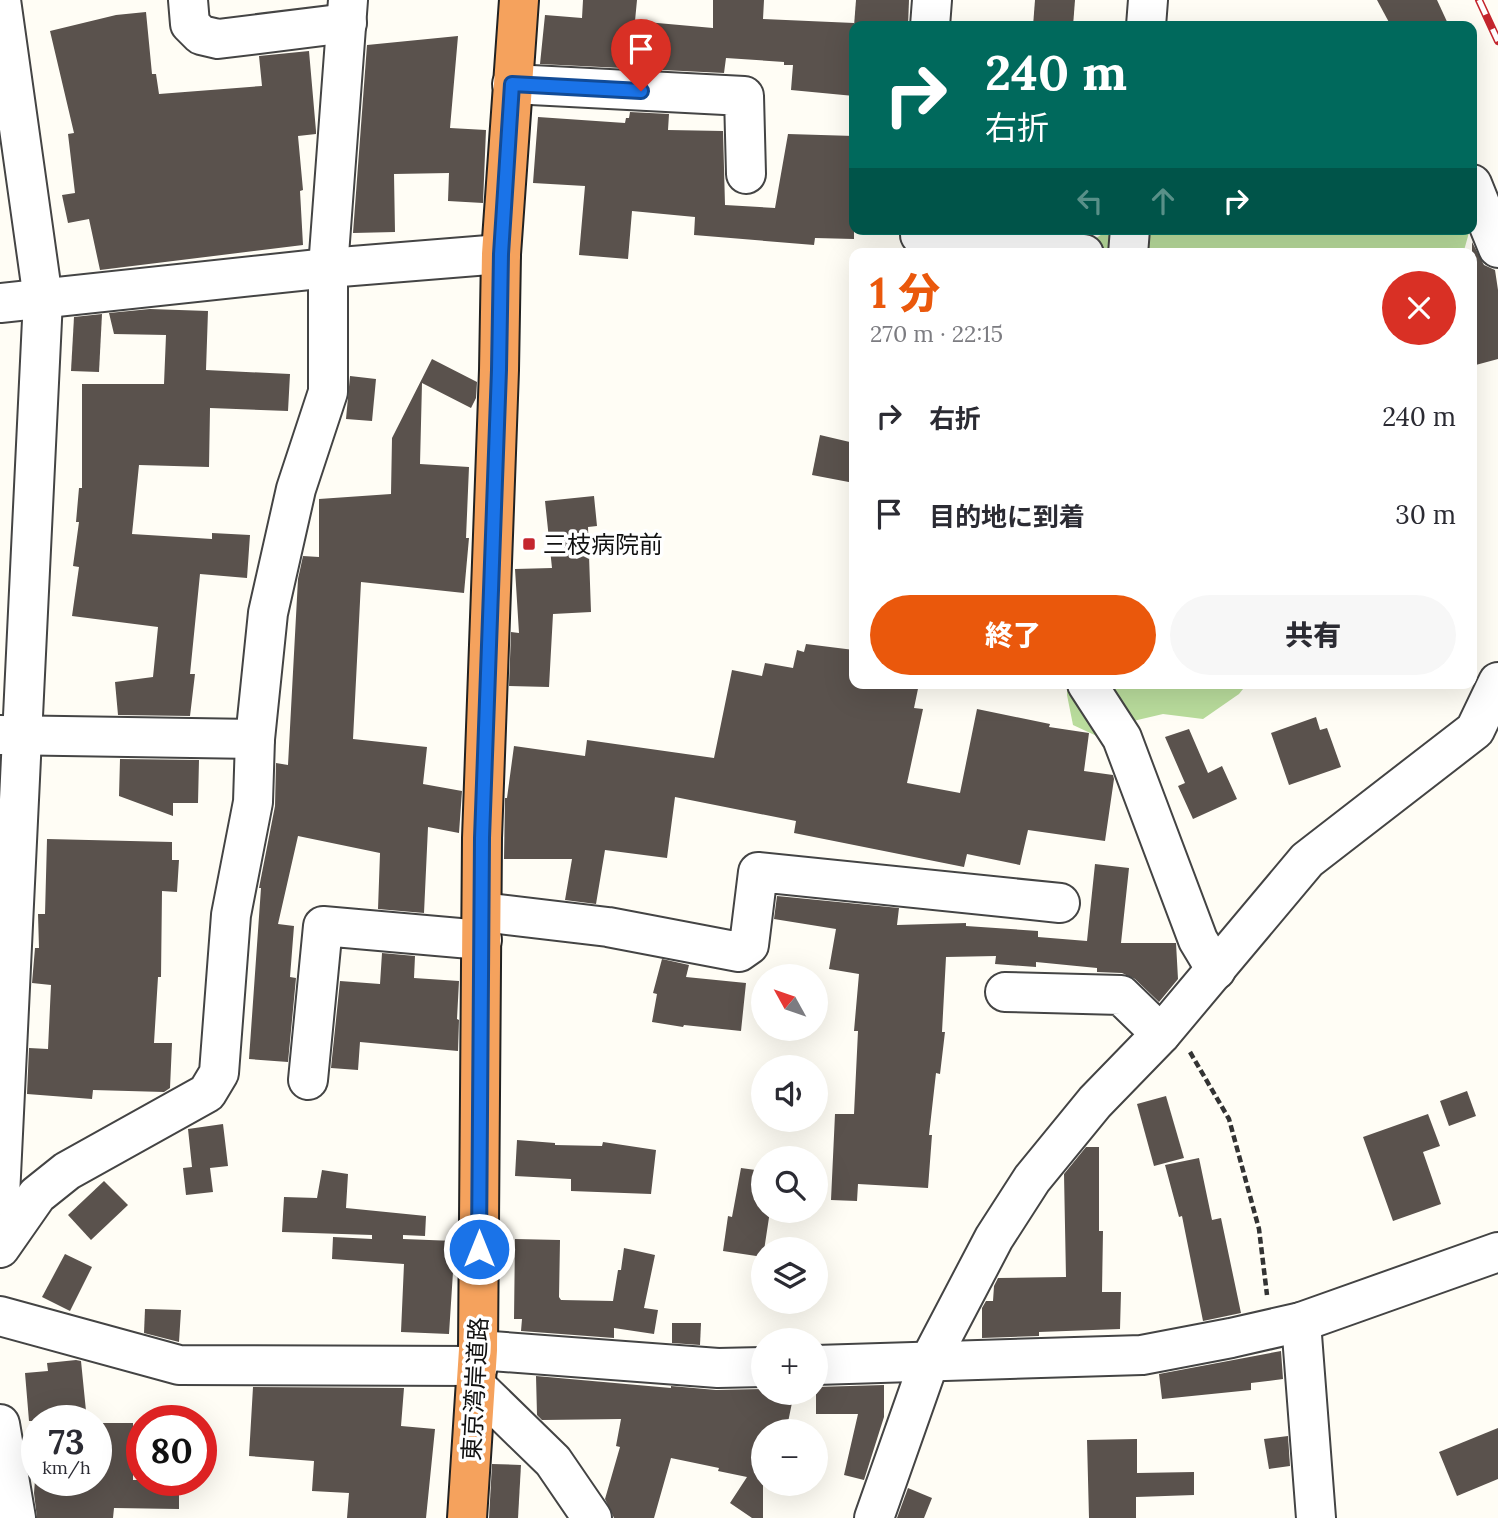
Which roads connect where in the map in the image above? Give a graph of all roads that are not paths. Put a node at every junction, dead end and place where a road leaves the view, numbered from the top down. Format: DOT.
graph roads {
  1 [pos="1,0"];
  2 [pos="188,0"];
  3 [pos="519,0"];
  4 [pos="932,0"];
  5 [pos="1148,0"];
  6 [pos="347,11"];
  7 [pos="930,21"];
  8 [pos="1146,21"];
  9 [pos="512,84"];
  10 [pos="746,174"];
  11 [pos="1477,196"];
  12 [pos="928,235"];
  13 [pos="1035,248"];
  14 [pos="1498,248"];
  15 [pos="501,254"];
  16 [pos="328,268"];
  17 [pos="43,299"];
  18 [pos="0,303"];
  19 [pos="1498,682"];
  20 [pos="1090,689"];
  21 [pos="11,736"];
  22 [pos="255,739"];
  23 [pos="1060,903"];
  24 [pos="482,926"];
  25 [pos="1216,970"];
  26 [pos="1005,992"];
  27 [pos="1167,1028"];
  28 [pos="308,1080"];
  29 [pos="0,1196"];
  30 [pos="0,1248"];
  31 [pos="1498,1252"];
  32 [pos="0,1316"];
  33 [pos="1286,1326"];
  34 [pos="929,1362"];
  35 [pos="828,1365"];
  36 [pos="751,1367"];
  37 [pos="478,1368"];
  38 [pos="0,1424"];
  39 [pos="16,1518"];
  40 [pos="467,1518"];
  41 [pos="592,1518"];
  42 [pos="874,1518"];
  43 [pos="1316,1518"];
  1 -- 17 [label="street"];
  2 -- 6 [label="street"];
  3 -- 9 [label="highway, 東京湾岸道路"];
  4 -- 7 [label="street"];
  5 -- 8 [label="street"];
  6 -- 16 [label="street"];
  9 -- 10 [label="street"];
  9 -- 15 [label="highway, 東京湾岸道路"];
  11 -- 14 [label="street"];
  12 -- 13 [label="street"];
  15 -- 16 [label="street"];
  15 -- 24 [label="highway, 東京湾岸道路"];
  16 -- 17 [label="street"];
  16 -- 22 [label="street"];
  17 -- 18 [label="street"];
  17 -- 21 [label="street"];
  19 -- 25 [label="street"];
  20 -- 25 [label="street"];
  21 -- 22 [label="street"];
  21 -- 29 [label="street"];
  22 -- 30 [label="street"];
  23 -- 24 [label="street"];
  24 -- 28 [label="street"];
  24 -- 37 [label="highway, 東京湾岸道路"];
  25 -- 27 [label="street"];
  26 -- 27 [label="street"];
  27 -- 34 [label="street"];
  31 -- 33 [label="street"];
  32 -- 37 [label="street"];
  33 -- 34 [label="street"];
  33 -- 43 [label="street"];
  34 -- 35 [label="street"];
  34 -- 42 [label="street"];
  36 -- 37 [label="street"];
  37 -- 40 [label="highway, 東京湾岸道路"];
  37 -- 41 [label="street"];
  38 -- 39 [label="street"];
}
